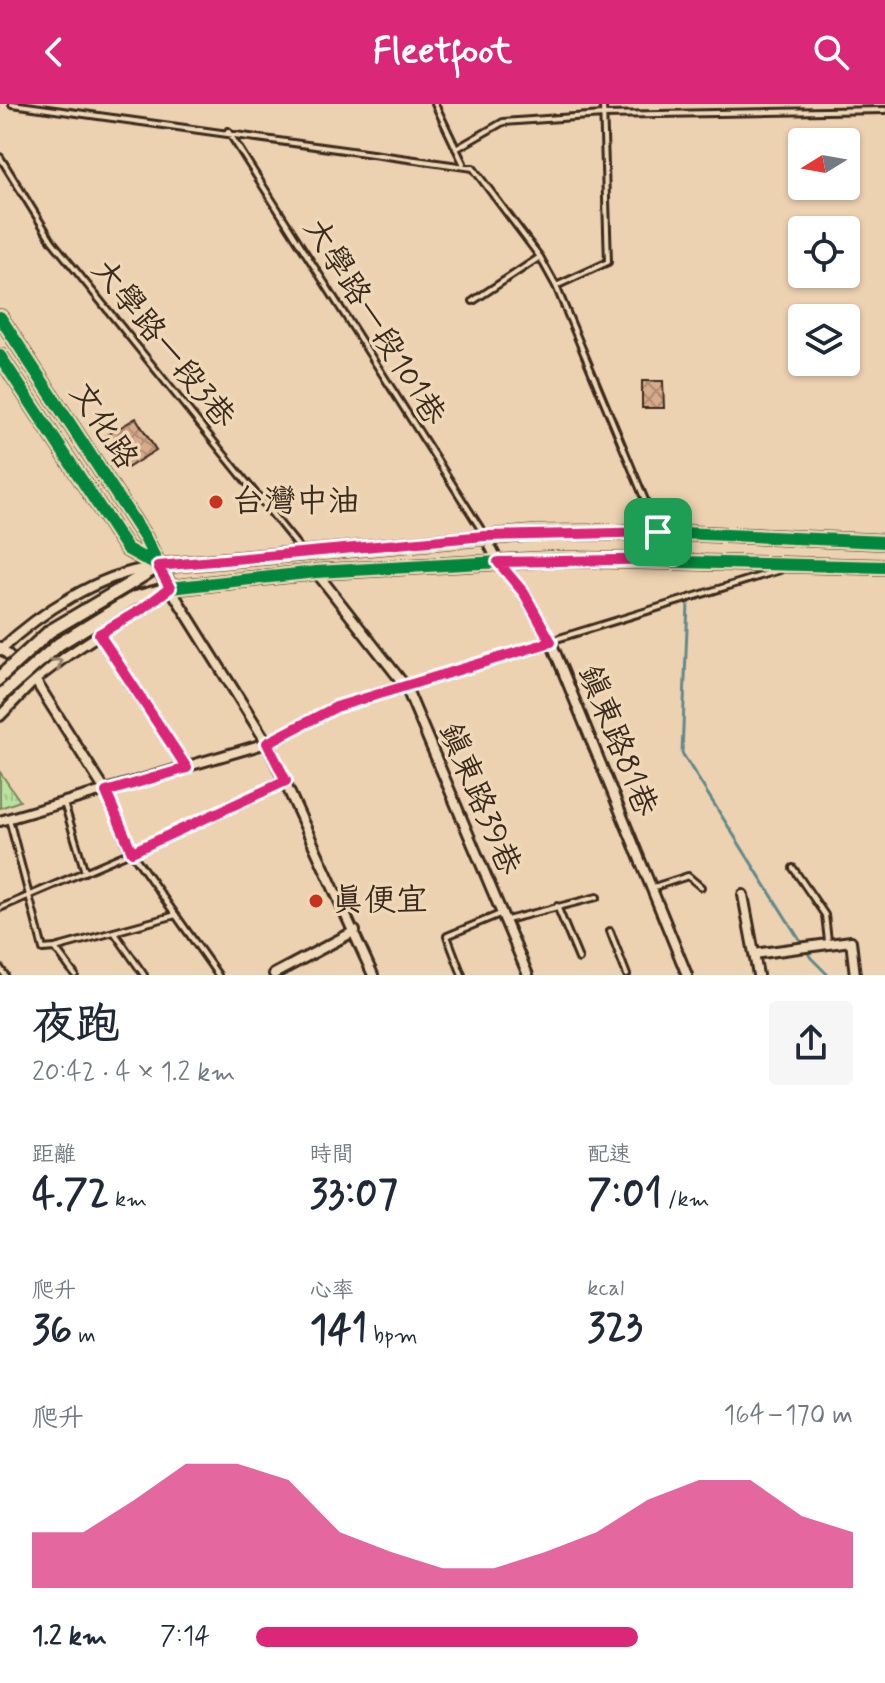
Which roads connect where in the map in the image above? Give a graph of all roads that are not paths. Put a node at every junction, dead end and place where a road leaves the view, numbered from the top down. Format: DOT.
graph roads {
  1 [pos="12,104"];
  2 [pos="435,104"];
  3 [pos="603,104"];
  4 [pos="885,110"];
  5 [pos="603,115"];
  6 [pos="228,131"];
  7 [pos="456,149"];
  8 [pos="0,157"];
  9 [pos="463,163"];
  10 [pos="540,257"];
  11 [pos="556,286"];
  12 [pos="473,301"];
  13 [pos="0,317"];
  14 [pos="0,356"];
  15 [pos="658,532"];
  16 [pos="485,536"];
  17 [pos="885,542"];
  18 [pos="302,551"];
  19 [pos="677,559"];
  20 [pos="498,562"];
  21 [pos="802,563"];
  22 [pos="158,566"];
  23 [pos="885,567"];
  24 [pos="316,572"];
  25 [pos="170,588"];
  26 [pos="99,634"];
  27 [pos="551,642"];
  28 [pos="1,648"];
  29 [pos="0,677"];
  30 [pos="35,680"];
  31 [pos="406,687"];
  32 [pos="0,696"];
  33 [pos="0,716"];
  34 [pos="267,743"];
  35 [pos="187,768"];
  36 [pos="286,781"];
  37 [pos="106,792"];
  38 [pos="64,803"];
  39 [pos="5,820"];
  40 [pos="132,852"];
  41 [pos="793,868"];
  42 [pos="85,872"];
  43 [pos="701,887"];
  44 [pos="651,888"];
  45 [pos="32,895"];
  46 [pos="743,895"];
  47 [pos="597,897"];
  48 [pos="557,906"];
  49 [pos="0,908"];
  50 [pos="176,915"];
  51 [pos="503,917"];
  52 [pos="355,931"];
  53 [pos="610,931"];
  54 [pos="114,932"];
  55 [pos="828,941"];
  56 [pos="55,948"];
  57 [pos="754,954"];
  58 [pos="579,959"];
  59 [pos="0,968"];
  60 [pos="274,974"];
  61 [pos="5,975"];
  62 [pos="75,975"];
  63 [pos="144,975"];
  64 [pos="218,975"];
  65 [pos="373,975"];
  66 [pos="462,975"];
  67 [pos="528,975"];
  68 [pos="627,975"];
  69 [pos="687,975"];
  70 [pos="758,975"];
  71 [pos="855,975"];
  1 -- 6 [label="lane"];
  2 -- 7 [label="lane"];
  3 -- 5 [label="lane"];
  4 -- 5 [label="lane"];
  5 -- 7 [label="lane"];
  5 -- 11 [label="lane"];
  6 -- 9 [label="lane"];
  6 -- 16 [label="lane, 大學路一段101巷"];
  7 -- 9 [label="lane"];
  8 -- 18 [label="lane, 大學路一段3巷"];
  9 -- 10 [label="lane"];
  10 -- 11 [label="lane"];
  10 -- 12 [label="lane"];
  11 -- 15 [label="lane"];
  13 -- 22 [label="main road, 文化路"];
  14 -- 22 [label="main road, 文化路"];
  15 -- 16 [label="main road"];
  15 -- 17 [label="main road"];
  15 -- 19 [label="lane"];
  16 -- 18 [label="main road"];
  16 -- 20 [label="street, 鎮東路81巷"];
  18 -- 22 [label="main road"];
  19 -- 20 [label="main road"];
  19 -- 21 [label="main road"];
  20 -- 24 [label="main road"];
  20 -- 27 [label="street, 鎮東路81巷"];
  21 -- 23 [label="main road"];
  21 -- 27 [label="lane"];
  22 -- 25 [label="main road, 文化路"];
  22 -- 28 [label="street"];
  22 -- 29 [label="street, bridge"];
  24 -- 25 [label="main road"];
  24 -- 31 [label="street, 鎮東路39巷"];
  25 -- 26 [label="street"];
  25 -- 32 [label="street, bridge"];
  25 -- 34 [label="street, 文化路"];
  30 -- 26 [label="street, one-way"];
  26 -- 35 [label="street"];
  27 -- 31 [label="lane"];
  27 -- 44 [label="street, 鎮東路81巷"];
  28 -- 30 [label="street"];
  30 -- 33 [label="street"];
  30 -- 37 [label="street"];
  31 -- 34 [label="lane"];
  31 -- 51 [label="street, 鎮東路39巷"];
  34 -- 35 [label="street"];
  34 -- 36 [label="street, 文化路"];
  35 -- 37 [label="street"];
  36 -- 40 [label="lane"];
  36 -- 52 [label="street, 文化路"];
  37 -- 38 [label="street"];
  37 -- 40 [label="lane"];
  38 -- 39 [label="street"];
  38 -- 42 [label="lane"];
  39 -- 45 [label="lane"];
  40 -- 42 [label="lane"];
  40 -- 50 [label="lane"];
  41 -- 55 [label="lane"];
  42 -- 45 [label="lane"];
  43 -- 44 [label="lane"];
  44 -- 69 [label="street, 鎮東路81巷"];
  45 -- 49 [label="lane"];
  45 -- 56 [label="lane"];
  46 -- 57 [label="street"];
  47 -- 48 [label="lane"];
  48 -- 51 [label="lane"];
  48 -- 58 [label="lane"];
  50 -- 54 [label="lane"];
  50 -- 64 [label="lane"];
  51 -- 66 [label="lane"];
  51 -- 67 [label="street, 鎮東路39巷"];
  52 -- 60 [label="street"];
  52 -- 65 [label="street, 文化路"];
  53 -- 68 [label="lane"];
  54 -- 56 [label="lane"];
  54 -- 63 [label="lane"];
  55 -- 57 [label="street"];
  55 -- 71 [label="street"];
  56 -- 62 [label="lane"];
  57 -- 70 [label="street"];
  59 -- 61 [label="lane"];
}
